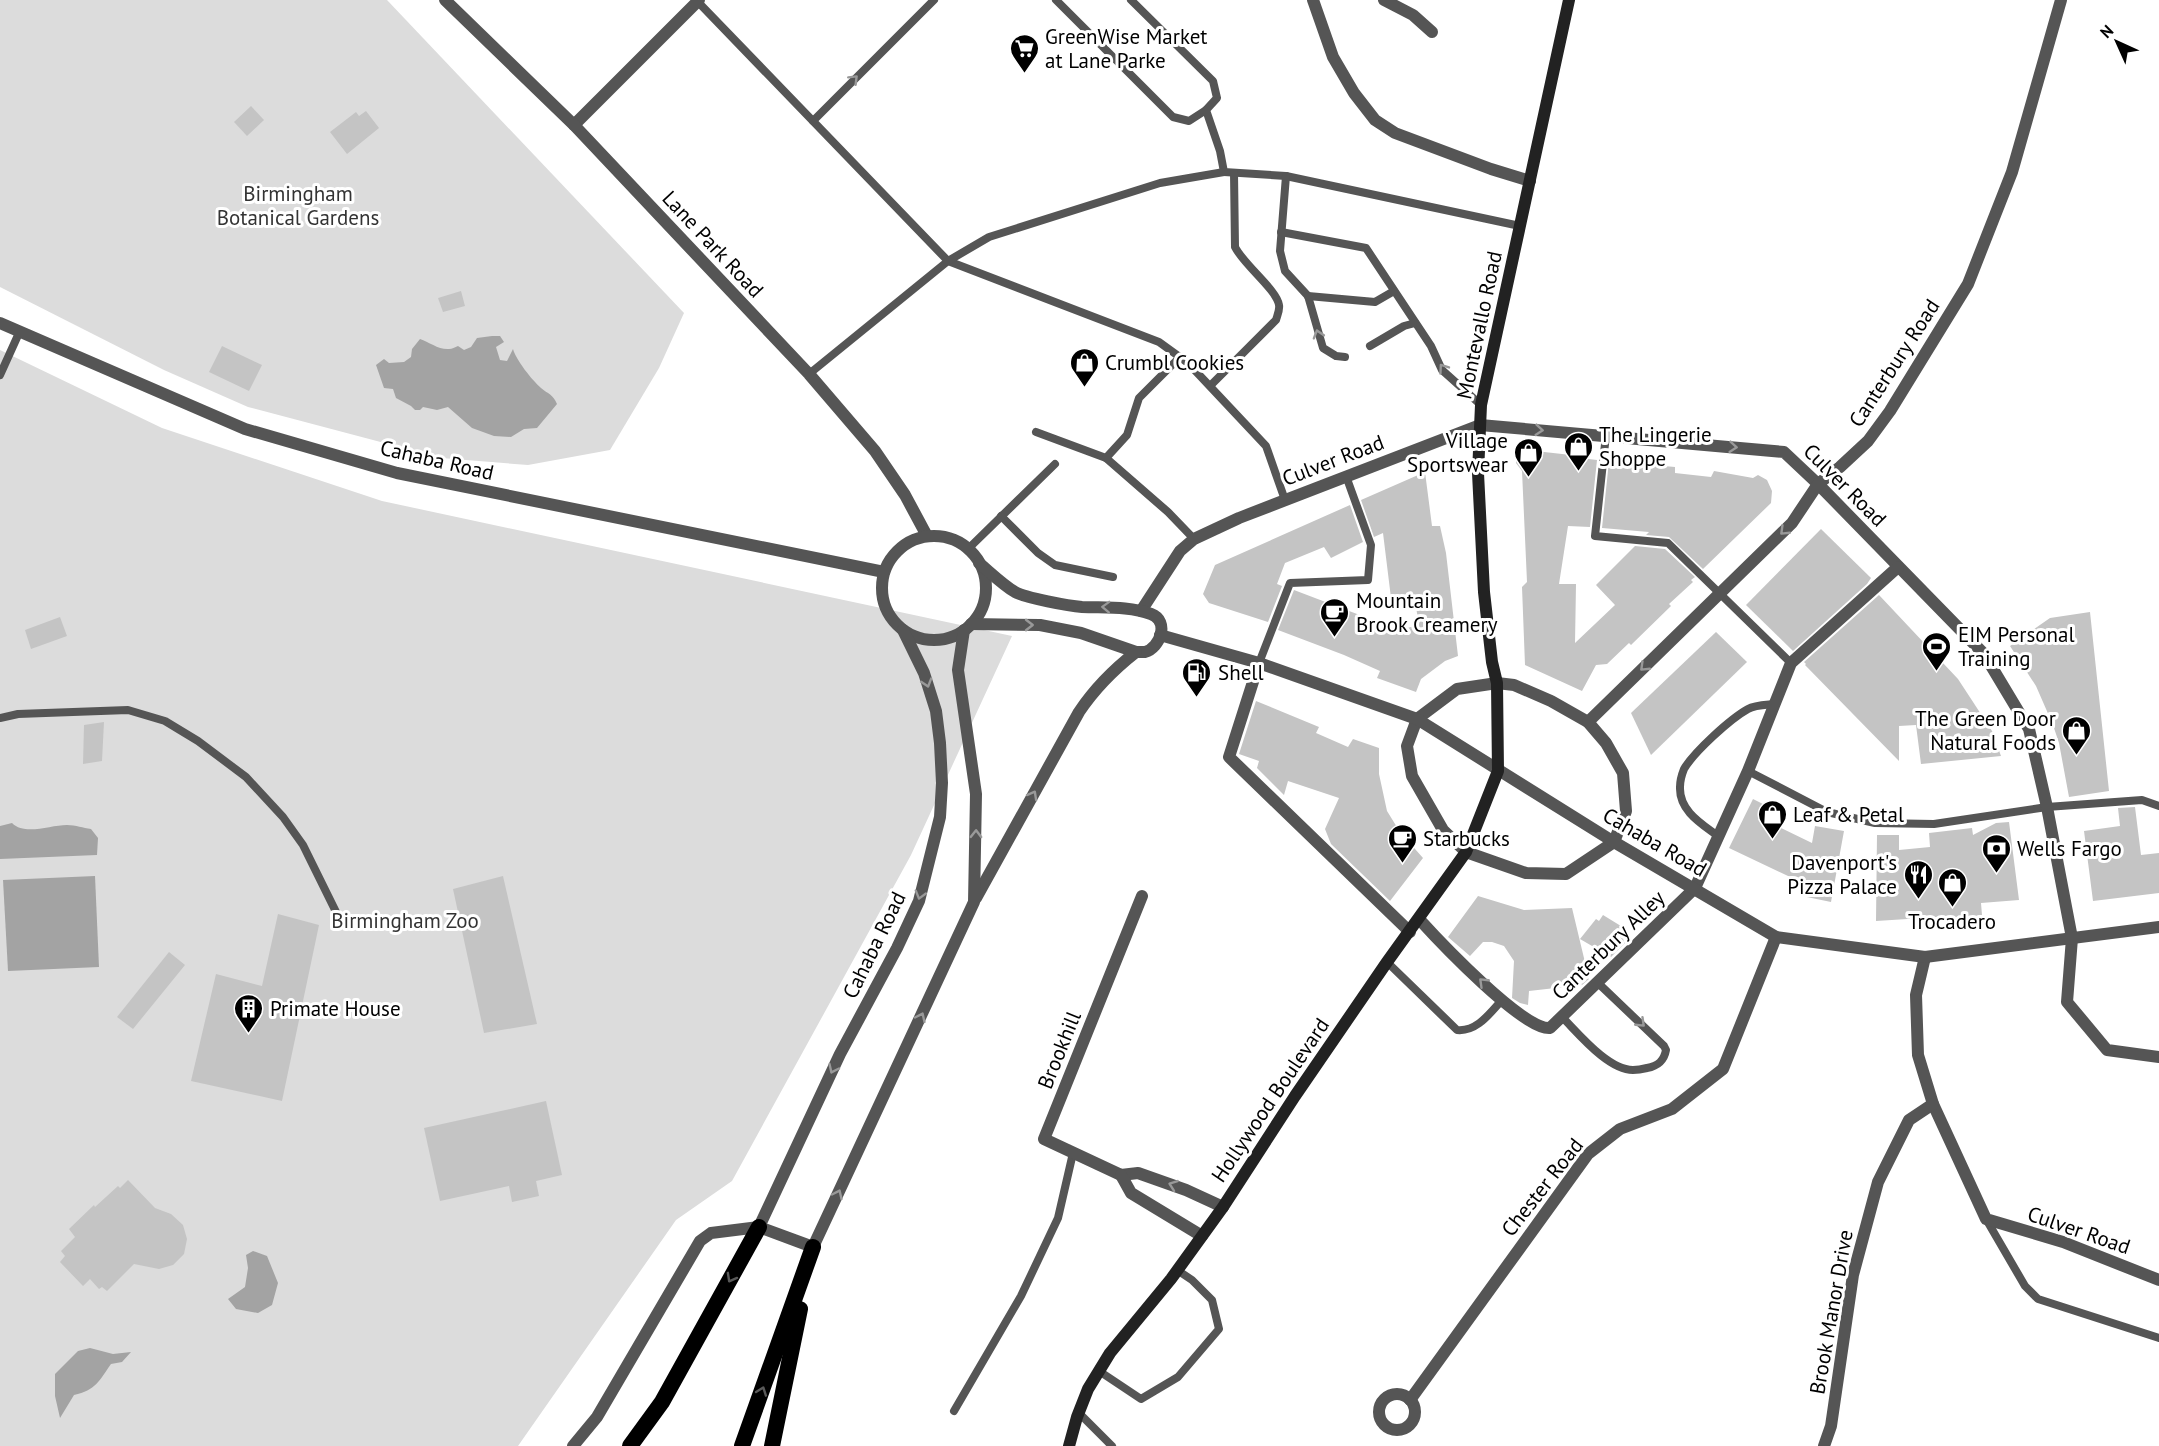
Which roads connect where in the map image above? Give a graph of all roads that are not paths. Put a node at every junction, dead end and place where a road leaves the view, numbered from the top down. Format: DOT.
graph roads {
  1 [pos="445,0"];
  2 [pos="934,0"];
  3 [pos="1056,0"];
  4 [pos="1131,0"];
  5 [pos="1313,0"];
  6 [pos="1384,0"];
  7 [pos="1569,0"];
  8 [pos="2061,0"];
  9 [pos="698,1"];
  10 [pos="1432,32"];
  11 [pos="1206,110"];
  12 [pos="813,121"];
  13 [pos="574,125"];
  14 [pos="1224,172"];
  15 [pos="1234,173"];
  16 [pos="1286,176"];
  17 [pos="1530,181"];
  18 [pos="1520,226"];
  19 [pos="1281,232"];
  20 [pos="948,261"];
  21 [pos="1394,291"];
  22 [pos="1308,296"];
  23 [pos="0,323"];
  24 [pos="1415,323"];
  25 [pos="19,333"];
  26 [pos="1370,346"];
  27 [pos="1180,357"];
  28 [pos="1345,357"];
  29 [pos="808,374"];
  30 [pos="0,375"];
  31 [pos="1211,386"];
  32 [pos="1481,405"];
  33 [pos="1480,424"];
  34 [pos="1036,432"];
  35 [pos="1606,435"];
  36 [pos="1106,458"];
  37 [pos="1055,464"];
  38 [pos="1346,476"];
  39 [pos="1818,484"];
  40 [pos="1285,500"];
  41 [pos="1001,516"];
  42 [pos="927,536"];
  43 [pos="1194,539"];
  44 [pos="968,549"];
  45 [pos="980,563"];
  46 [pos="1898,567"];
  47 [pos="884,572"];
  48 [pos="1113,577"];
  49 [pos="1720,593"];
  50 [pos="1141,611"];
  51 [pos="967,627"];
  52 [pos="903,630"];
  53 [pos="1160,634"];
  54 [pos="1136,652"];
  55 [pos="1259,663"];
  56 [pos="1791,663"];
  57 [pos="1497,683"];
  58 [pos="1775,704"];
  59 [pos="0,718"];
  60 [pos="1417,719"];
  61 [pos="1588,722"];
  62 [pos="1498,771"];
  63 [pos="1748,771"];
  64 [pos="2159,806"];
  65 [pos="2047,807"];
  66 [pos="1718,836"];
  67 [pos="1614,842"];
  68 [pos="1466,852"];
  69 [pos="1695,888"];
  70 [pos="1142,896"];
  71 [pos="974,902"];
  72 [pos="1419,919"];
  73 [pos="340,920"];
  74 [pos="2159,927"];
  75 [pos="1410,932"];
  76 [pos="1776,937"];
  77 [pos="2072,938"];
  78 [pos="1925,957"];
  79 [pos="1387,962"];
  80 [pos="1599,983"];
  81 [pos="1502,1000"];
  82 [pos="1562,1017"];
  83 [pos="2159,1058"];
  84 [pos="1934,1104"];
  85 [pos="1073,1153"];
  86 [pos="1121,1175"];
  87 [pos="1223,1207"];
  88 [pos="1986,1219"];
  89 [pos="759,1227"];
  90 [pos="1202,1236"];
  91 [pos="813,1247"];
  92 [pos="1177,1270"];
  93 [pos="2159,1280"];
  94 [pos="2159,1338"];
  95 [pos="1099,1371"];
  96 [pos="1410,1400"];
  97 [pos="954,1411"];
  98 [pos="1078,1412"];
  99 [pos="573,1446"];
  100 [pos="630,1446"];
  101 [pos="742,1446"];
  102 [pos="772,1446"];
  103 [pos="1069,1446"];
  104 [pos="1112,1446"];
  105 [pos="1824,1446"];
  1 -- 13 [label="street, Lane Park Road"];
  12 -- 2 [label="lane, one-way"];
  3 -- 11 [label="lane"];
  4 -- 11 [label="lane"];
  5 -- 17 [label="street"];
  6 -- 10 [label="street"];
  7 -- 17 [label="main road, Montevallo Road"];
  8 -- 39 [label="street, Canterbury Road"];
  9 -- 12 [label="lane"];
  9 -- 13 [label="street"];
  11 -- 14 [label="lane"];
  12 -- 20 [label="lane"];
  13 -- 29 [label="street, Lane Park Road"];
  14 -- 15 [label="lane"];
  14 -- 20 [label="lane"];
  15 -- 16 [label="lane"];
  15 -- 31 [label="lane"];
  16 -- 18 [label="lane"];
  16 -- 19 [label="lane"];
  17 -- 18 [label="main road, Montevallo Road"];
  18 -- 32 [label="main road, Montevallo Road"];
  19 -- 21 [label="lane"];
  19 -- 22 [label="lane"];
  20 -- 27 [label="lane"];
  20 -- 29 [label="lane"];
  21 -- 22 [label="lane"];
  21 -- 24 [label="lane"];
  28 -- 22 [label="lane, one-way"];
  23 -- 25 [label="street, Cahaba Road"];
  24 -- 26 [label="lane"];
  32 -- 24 [label="lane, one-way"];
  25 -- 30 [label="lane"];
  25 -- 47 [label="street, Cahaba Road"];
  27 -- 31 [label="lane"];
  27 -- 36 [label="lane"];
  29 -- 42 [label="street, Lane Park Road"];
  31 -- 40 [label="lane"];
  32 -- 33 [label="main road, Montevallo Road"];
  33 -- 35 [label="street, Culver Road, one-way"];
  33 -- 38 [label="street, Culver Road"];
  33 -- 57 [label="main road, Montevallo Road"];
  34 -- 36 [label="lane"];
  35 -- 39 [label="street, Culver Road, one-way"];
  35 -- 49 [label="lane"];
  36 -- 43 [label="lane"];
  37 -- 41 [label="lane"];
  38 -- 40 [label="street, Culver Road"];
  38 -- 55 [label="lane"];
  39 -- 46 [label="street, Culver Road"];
  39 -- 49 [label="street, Canterbury Road, one-way"];
  40 -- 43 [label="street, Culver Road"];
  41 -- 44 [label="lane"];
  41 -- 48 [label="lane"];
  42 -- 44 [label="street"];
  42 -- 47 [label="street"];
  43 -- 50 [label="street, Culver Road"];
  44 -- 45 [label="street"];
  50 -- 45 [label="street, one-way"];
  45 -- 51 [label="street"];
  46 -- 56 [label="street"];
  46 -- 65 [label="street, Culver Road"];
  47 -- 52 [label="street, Cahaba Road"];
  49 -- 56 [label="lane"];
  49 -- 61 [label="street, Canterbury Road, one-way"];
  50 -- 53 [label="street"];
  51 -- 52 [label="street"];
  51 -- 54 [label="street, one-way"];
  71 -- 51 [label="street, one-way"];
  52 -- 89 [label="street, Cahaba Road, one-way"];
  53 -- 54 [label="street"];
  53 -- 55 [label="street, Cahaba Road"];
  71 -- 54 [label="street, one-way"];
  55 -- 60 [label="street, Cahaba Road"];
  55 -- 75 [label="street"];
  56 -- 58 [label="street, Canterbury Alley"];
  57 -- 60 [label="street"];
  57 -- 61 [label="street"];
  57 -- 62 [label="main road, Montevallo Road"];
  58 -- 63 [label="street, Canterbury Alley"];
  58 -- 66 [label="lane"];
  59 -- 73 [label="lane"];
  60 -- 62 [label="street, Cahaba Road"];
  60 -- 68 [label="street"];
  61 -- 67 [label="street"];
  62 -- 67 [label="street, Cahaba Road"];
  62 -- 68 [label="main road, Hollywood Boulevard"];
  63 -- 65 [label="lane"];
  63 -- 66 [label="street, Canterbury Alley"];
  64 -- 65 [label="lane"];
  65 -- 77 [label="street, Culver Road"];
  66 -- 69 [label="street, Canterbury Alley"];
  67 -- 68 [label="street"];
  67 -- 69 [label="street, Cahaba Road"];
  68 -- 72 [label="main road, Hollywood Boulevard"];
  69 -- 76 [label="street, Cahaba Road"];
  69 -- 80 [label="street, Canterbury Alley"];
  70 -- 85 [label="street, Brookhill"];
  91 -- 71 [label="street, one-way"];
  72 -- 75 [label="main road, Hollywood Boulevard"];
  81 -- 72 [label="street, Canterbury Alley, one-way"];
  74 -- 77 [label="street, Cahaba Road"];
  75 -- 79 [label="main road, Hollywood Boulevard"];
  76 -- 78 [label="street, Cahaba Road"];
  76 -- 96 [label="street, Chester Road"];
  77 -- 78 [label="street, Cahaba Road"];
  77 -- 83 [label="street, Culver Road"];
  78 -- 84 [label="street"];
  79 -- 81 [label="lane"];
  79 -- 87 [label="main road, Hollywood Boulevard"];
  80 -- 82 [label="street, Canterbury Alley"];
  80 -- 82 [label="lane, one-way"];
  81 -- 82 [label="street, Canterbury Alley"];
  84 -- 88 [label="street"];
  84 -- 105 [label="street, Brook Manor Drive"];
  85 -- 86 [label="street, Brookhill"];
  85 -- 97 [label="lane"];
  87 -- 86 [label="street, Brookhill, one-way"];
  86 -- 90 [label="street, Brookhill"];
  87 -- 90 [label="main road, Hollywood Boulevard"];
  88 -- 93 [label="street, Culver Road"];
  88 -- 94 [label="lane"];
  89 -- 91 [label="street"];
  89 -- 99 [label="street"];
  89 -- 100 [label="highway, one-way"];
  90 -- 92 [label="main road, Hollywood Boulevard"];
  101 -- 91 [label="highway, one-way"];
  91 -- 102 [label="highway"];
  92 -- 95 [label="main road, Hollywood Boulevard"];
  92 -- 95 [label="lane"];
  95 -- 98 [label="main road, Hollywood Boulevard"];
  98 -- 103 [label="main road, Hollywood Boulevard"];
  98 -- 104 [label="lane"];
}
